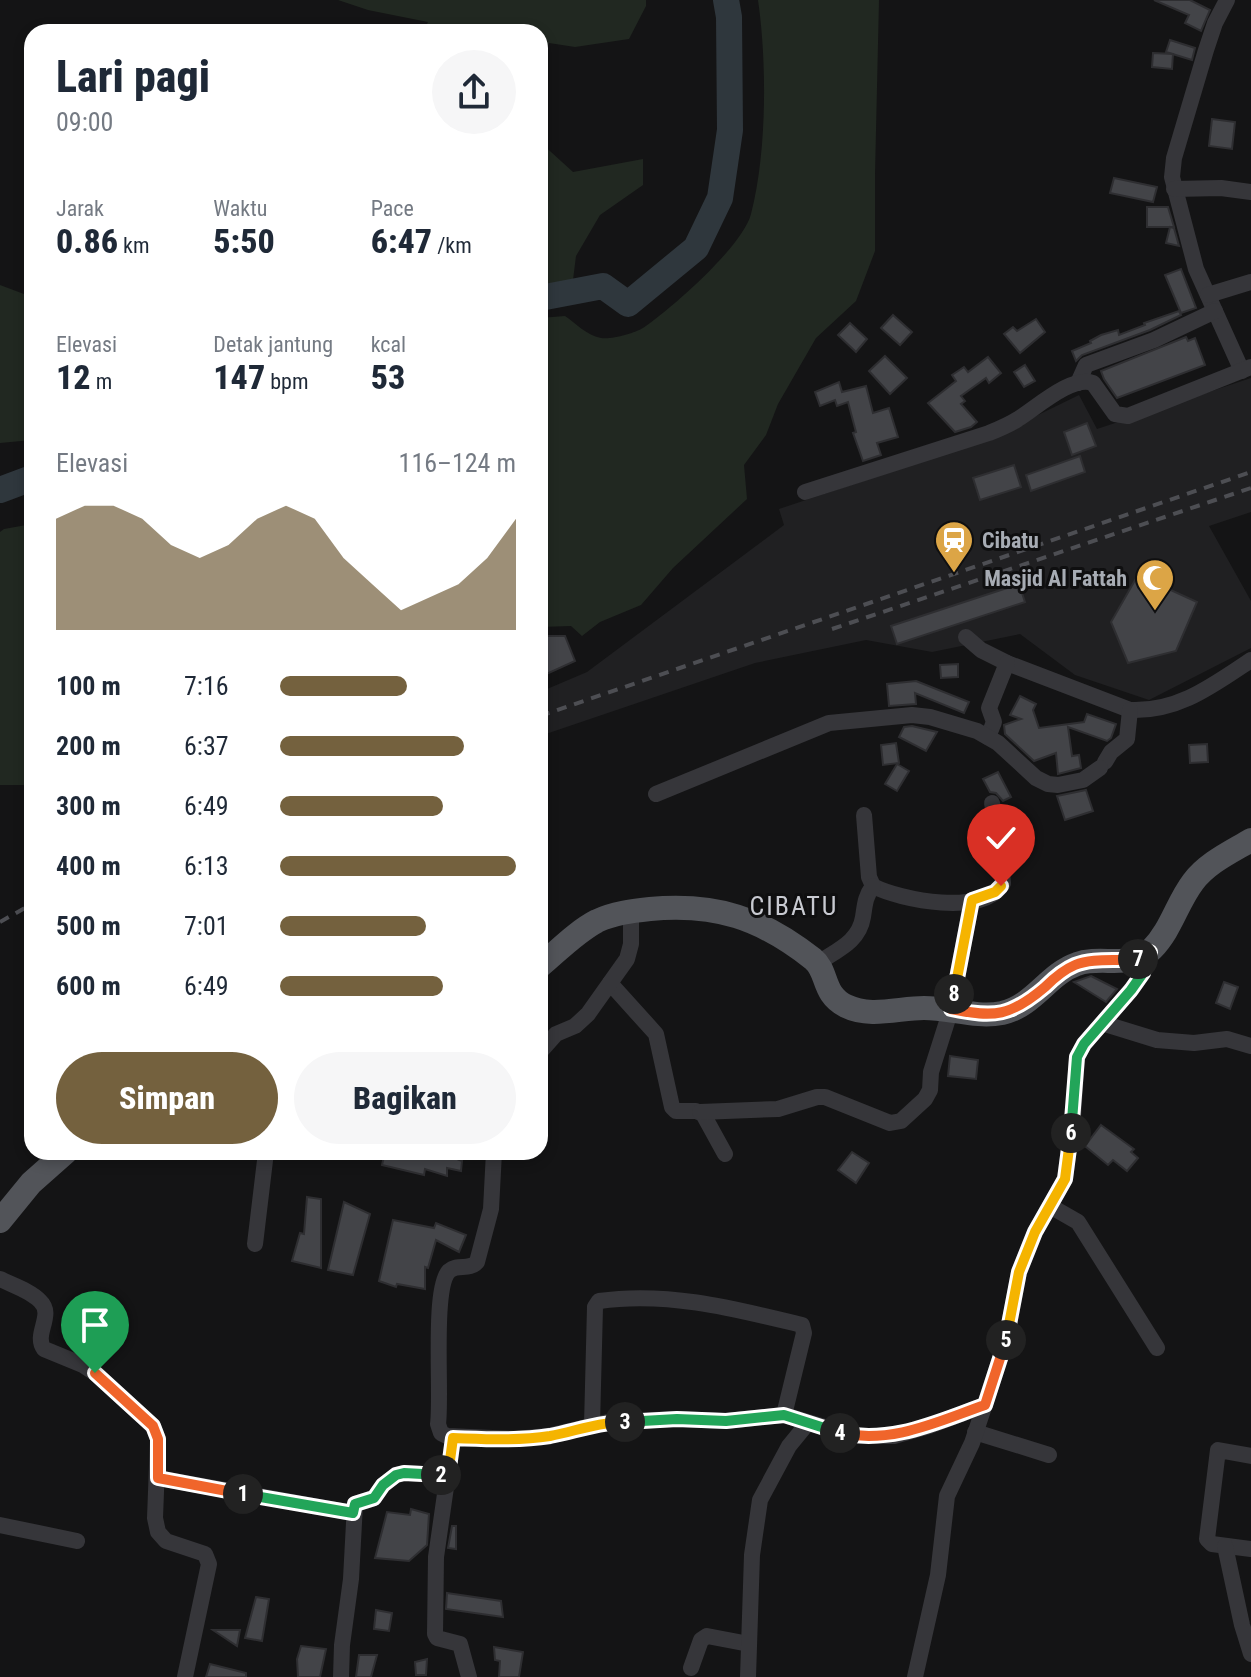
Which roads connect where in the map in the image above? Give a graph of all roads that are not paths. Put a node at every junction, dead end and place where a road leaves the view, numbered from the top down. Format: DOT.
graph roads {
  1 [pos="1227,0"];
  2 [pos="1174,189"];
  3 [pos="1251,192"];
  4 [pos="1251,282"];
  5 [pos="1211,303"];
  6 [pos="1247,369"];
  7 [pos="1078,383"];
  8 [pos="805,492"];
  9 [pos="966,637"];
  10 [pos="1251,660"];
  11 [pos="1007,663"];
  12 [pos="1130,710"];
  13 [pos="988,737"];
  14 [pos="656,794"];
  15 [pos="992,803"];
  16 [pos="864,815"];
  17 [pos="1251,840"];
  18 [pos="873,886"];
  19 [pos="972,900"];
  20 [pos="631,911"];
  21 [pos="1150,952"];
  22 [pos="548,960"];
  23 [pos="818,963"];
  24 [pos="610,983"];
  25 [pos="951,1009"];
  26 [pos="1102,1023"];
  27 [pos="548,1043"];
  28 [pos="1251,1046"];
  29 [pos="700,1112"];
  30 [pos="725,1154"];
  31 [pos="57,1160"];
  32 [pos="265,1160"];
  33 [pos="494,1160"];
  34 [pos="1050,1206"];
  35 [pos="0,1221"];
  36 [pos="255,1244"];
  37 [pos="0,1279"];
  38 [pos="1157,1348"];
  39 [pos="985,1405"];
  40 [pos="784,1415"];
  41 [pos="807,1424"];
  42 [pos="592,1425"];
  43 [pos="975,1432"];
  44 [pos="453,1438"];
  45 [pos="1049,1455"];
  46 [pos="1251,1456"];
  47 [pos="448,1475"];
  48 [pos="158,1478"];
  49 [pos="353,1513"];
  50 [pos="0,1525"];
  51 [pos="77,1541"];
  52 [pos="1225,1546"];
  53 [pos="1251,1549"];
  54 [pos="749,1644"];
  55 [pos="1251,1654"];
  56 [pos="691,1668"];
  57 [pos="185,1677"];
  58 [pos="341,1677"];
  59 [pos="469,1677"];
  60 [pos="748,1677"];
  61 [pos="915,1677"];
  1 -- 2 [label="street"];
  2 -- 3 [label="street"];
  2 -- 5 [label="street"];
  4 -- 5 [label="street"];
  5 -- 6 [label="street"];
  5 -- 7 [label="street"];
  6 -- 7 [label="street"];
  7 -- 8 [label="street"];
  9 -- 11 [label="street"];
  10 -- 12 [label="street"];
  11 -- 12 [label="street"];
  11 -- 13 [label="street"];
  12 -- 13 [label="street"];
  13 -- 14 [label="street"];
  15 -- 19 [label="street"];
  16 -- 18 [label="street"];
  17 -- 21 [label="main road"];
  18 -- 19 [label="street"];
  18 -- 23 [label="street"];
  19 -- 25 [label="street"];
  20 -- 22 [label="main road"];
  20 -- 23 [label="main road"];
  20 -- 24 [label="street"];
  21 -- 25 [label="main road"];
  21 -- 26 [label="street"];
  23 -- 25 [label="main road"];
  24 -- 27 [label="street"];
  24 -- 29 [label="street"];
  25 -- 29 [label="street"];
  26 -- 28 [label="street"];
  26 -- 34 [label="street"];
  29 -- 30 [label="street"];
  31 -- 35 [label="main road"];
  32 -- 36 [label="street"];
  33 -- 44 [label="street"];
  34 -- 38 [label="street"];
  34 -- 39 [label="street"];
  37 -- 48 [label="street"];
  39 -- 41 [label="street"];
  39 -- 43 [label="street"];
  40 -- 41 [label="street"];
  40 -- 42 [label="street"];
  40 -- 42 [label="street"];
  41 -- 54 [label="street"];
  42 -- 44 [label="street"];
  43 -- 45 [label="street"];
  43 -- 61 [label="street"];
  44 -- 47 [label="street"];
  46 -- 52 [label="street"];
  47 -- 49 [label="street"];
  47 -- 59 [label="street"];
  48 -- 49 [label="street"];
  48 -- 57 [label="street"];
  49 -- 58 [label="street"];
  50 -- 51 [label="street"];
  52 -- 53 [label="street"];
  52 -- 55 [label="street"];
  54 -- 56 [label="street"];
  54 -- 60 [label="street"];
}
